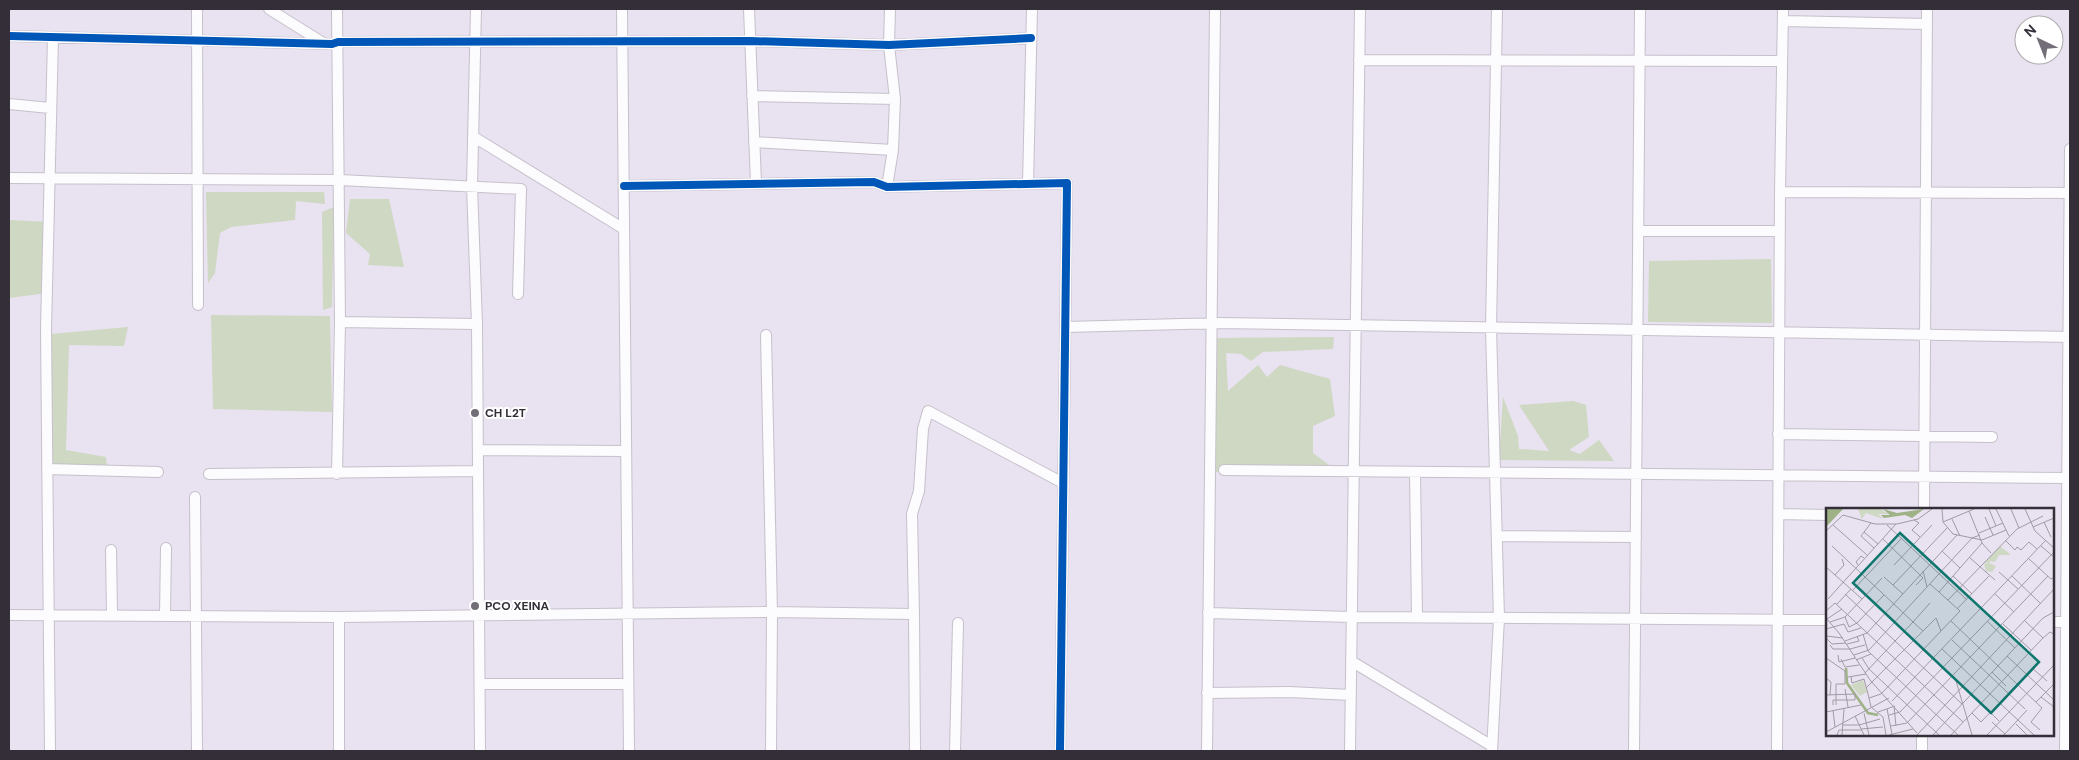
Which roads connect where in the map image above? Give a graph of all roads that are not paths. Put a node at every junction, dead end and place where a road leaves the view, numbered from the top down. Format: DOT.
graph roads {
  1 [pos="197,9"];
  2 [pos="268,9"];
  3 [pos="338,9"];
  4 [pos="476,9"];
  5 [pos="622,9"];
  6 [pos="749,9"];
  7 [pos="890,9"];
  8 [pos="1032,9"];
  9 [pos="1215,9"];
  10 [pos="1360,9"];
  11 [pos="1497,9"];
  12 [pos="1640,9"];
  13 [pos="1783,9"];
  14 [pos="1927,9"];
  15 [pos="1783,22"];
  16 [pos="1927,24"];
  17 [pos="9,36"];
  18 [pos="52,37"];
  19 [pos="1031,38"];
  20 [pos="197,41"];
  21 [pos="622,41"];
  22 [pos="750,41"];
  23 [pos="338,42"];
  24 [pos="476,43"];
  25 [pos="326,44"];
  26 [pos="889,45"];
  27 [pos="1359,60"];
  28 [pos="1496,60"];
  29 [pos="1640,61"];
  30 [pos="1781,61"];
  31 [pos="752,96"];
  32 [pos="895,99"];
  33 [pos="9,104"];
  34 [pos="50,108"];
  35 [pos="474,137"];
  36 [pos="754,142"];
  37 [pos="893,150"];
  38 [pos="2070,150"];
  39 [pos="9,178"];
  40 [pos="50,179"];
  41 [pos="340,180"];
  42 [pos="198,181"];
  43 [pos="756,183"];
  44 [pos="1028,184"];
  45 [pos="472,186"];
  46 [pos="624,186"];
  47 [pos="886,187"];
  48 [pos="1780,192"];
  49 [pos="1926,193"];
  50 [pos="2070,193"];
  51 [pos="624,229"];
  52 [pos="1638,230"];
  53 [pos="1780,231"];
  54 [pos="518,294"];
  55 [pos="198,306"];
  56 [pos="340,322"];
  57 [pos="1212,323"];
  58 [pos="477,324"];
  59 [pos="1356,326"];
  60 [pos="1065,327"];
  61 [pos="1491,328"];
  62 [pos="1638,328"];
  63 [pos="1779,331"];
  64 [pos="1925,334"];
  65 [pos="766,335"];
  66 [pos="2069,337"];
  67 [pos="1778,434"];
  68 [pos="1924,436"];
  69 [pos="1992,437"];
  70 [pos="478,450"];
  71 [pos="626,450"];
  72 [pos="47,470"];
  73 [pos="1224,470"];
  74 [pos="478,471"];
  75 [pos="1354,471"];
  76 [pos="158,472"];
  77 [pos="1415,472"];
  78 [pos="1495,473"];
  79 [pos="209,474"];
  80 [pos="337,474"];
  81 [pos="1636,474"];
  82 [pos="1778,476"];
  83 [pos="1924,477"];
  84 [pos="2069,478"];
  85 [pos="1063,483"];
  86 [pos="195,497"];
  87 [pos="1924,508"];
  88 [pos="1778,514"];
  89 [pos="1826,515"];
  90 [pos="1497,536"];
  91 [pos="1636,536"];
  92 [pos="166,548"];
  93 [pos="111,550"];
  94 [pos="772,612"];
  95 [pos="628,613"];
  96 [pos="1208,613"];
  97 [pos="479,614"];
  98 [pos="914,614"];
  99 [pos="9,615"];
  100 [pos="48,615"];
  101 [pos="112,616"];
  102 [pos="165,616"];
  103 [pos="195,616"];
  104 [pos="339,617"];
  105 [pos="1352,617"];
  106 [pos="1417,617"];
  107 [pos="1499,618"];
  108 [pos="1635,619"];
  109 [pos="1777,620"];
  110 [pos="1826,620"];
  111 [pos="2054,622"];
  112 [pos="2068,622"];
  113 [pos="958,623"];
  114 [pos="1351,661"];
  115 [pos="480,684"];
  116 [pos="628,684"];
  117 [pos="1207,693"];
  118 [pos="1351,695"];
  119 [pos="1922,735"];
  120 [pos="1492,749"];
  121 [pos="50,751"];
  122 [pos="197,751"];
  123 [pos="339,751"];
  124 [pos="480,751"];
  125 [pos="629,751"];
  126 [pos="771,751"];
  127 [pos="915,751"];
  128 [pos="956,751"];
  129 [pos="1060,751"];
  130 [pos="1207,751"];
  131 [pos="1350,751"];
  132 [pos="1634,751"];
  133 [pos="1777,751"];
  134 [pos="1922,751"];
  135 [pos="2065,751"];
  1 -- 20 [label="street"];
  2 -- 25 [label="street"];
  3 -- 23 [label="street"];
  4 -- 24 [label="street"];
  5 -- 21 [label="street"];
  6 -- 22 [label="street"];
  7 -- 26 [label="street"];
  8 -- 19 [label="street"];
  9 -- 57 [label="street"];
  10 -- 27 [label="street"];
  11 -- 28 [label="street"];
  12 -- 29 [label="street"];
  13 -- 15 [label="street"];
  14 -- 16 [label="street"];
  15 -- 16 [label="street"];
  15 -- 30 [label="street"];
  16 -- 49 [label="street"];
  17 -- 18 [label="street"];
  18 -- 20 [label="street"];
  18 -- 34 [label="street"];
  19 -- 26 [label="street"];
  19 -- 44 [label="street"];
  20 -- 25 [label="street"];
  20 -- 42 [label="street"];
  21 -- 22 [label="street"];
  21 -- 24 [label="street"];
  21 -- 46 [label="street"];
  22 -- 26 [label="street"];
  22 -- 31 [label="street"];
  23 -- 24 [label="street"];
  23 -- 25 [label="street"];
  23 -- 41 [label="street"];
  24 -- 35 [label="street"];
  26 -- 32 [label="street"];
  27 -- 28 [label="street"];
  27 -- 59 [label="street"];
  28 -- 29 [label="street"];
  28 -- 61 [label="street"];
  29 -- 30 [label="street"];
  29 -- 52 [label="street"];
  30 -- 48 [label="street"];
  31 -- 32 [label="street"];
  31 -- 36 [label="street"];
  32 -- 37 [label="street"];
  33 -- 34 [label="street"];
  34 -- 40 [label="street"];
  35 -- 45 [label="street"];
  35 -- 51 [label="street"];
  36 -- 37 [label="street"];
  36 -- 43 [label="street"];
  37 -- 47 [label="street"];
  38 -- 50 [label="street"];
  39 -- 40 [label="street"];
  40 -- 42 [label="street"];
  40 -- 72 [label="street"];
  41 -- 42 [label="street"];
  41 -- 45 [label="street"];
  41 -- 56 [label="street"];
  42 -- 55 [label="street"];
  43 -- 46 [label="street"];
  43 -- 47 [label="street"];
  44 -- 47 [label="street"];
  44 -- 60 [label="street"];
  45 -- 54 [label="street"];
  45 -- 58 [label="street"];
  46 -- 51 [label="street"];
  48 -- 49 [label="street"];
  48 -- 53 [label="street"];
  49 -- 50 [label="street"];
  49 -- 64 [label="street"];
  50 -- 66 [label="street"];
  51 -- 71 [label="street"];
  52 -- 53 [label="street"];
  52 -- 62 [label="street"];
  53 -- 63 [label="street"];
  56 -- 58 [label="street"];
  56 -- 80 [label="street"];
  57 -- 59 [label="street"];
  57 -- 60 [label="street"];
  57 -- 96 [label="street"];
  58 -- 70 [label="street"];
  59 -- 61 [label="street"];
  59 -- 75 [label="street"];
  60 -- 85 [label="street"];
  61 -- 62 [label="street"];
  61 -- 78 [label="street"];
  62 -- 63 [label="street"];
  62 -- 81 [label="street"];
  63 -- 64 [label="street"];
  63 -- 67 [label="street"];
  64 -- 66 [label="street"];
  64 -- 68 [label="street"];
  65 -- 94 [label="street"];
  66 -- 84 [label="street"];
  67 -- 68 [label="street"];
  67 -- 82 [label="street"];
  68 -- 69 [label="street"];
  68 -- 83 [label="street"];
  70 -- 71 [label="street"];
  70 -- 74 [label="street"];
  71 -- 95 [label="street"];
  72 -- 76 [label="street"];
  72 -- 100 [label="street"];
  73 -- 75 [label="street"];
  74 -- 80 [label="street"];
  74 -- 97 [label="street"];
  75 -- 77 [label="street"];
  75 -- 105 [label="street"];
  77 -- 78 [label="street"];
  77 -- 106 [label="street"];
  78 -- 81 [label="street"];
  78 -- 90 [label="street"];
  79 -- 80 [label="street"];
  81 -- 82 [label="street"];
  81 -- 91 [label="street"];
  82 -- 83 [label="street"];
  82 -- 88 [label="street"];
  83 -- 84 [label="street"];
  83 -- 87 [label="street"];
  84 -- 112 [label="street"];
  85 -- 98 [label="street"];
  85 -- 129 [label="street"];
  86 -- 103 [label="street"];
  88 -- 89 [label="street"];
  88 -- 109 [label="street"];
  90 -- 91 [label="street"];
  90 -- 107 [label="street"];
  91 -- 108 [label="street"];
  92 -- 102 [label="street"];
  93 -- 101 [label="street"];
  94 -- 95 [label="street"];
  94 -- 98 [label="street"];
  94 -- 126 [label="street"];
  95 -- 97 [label="street"];
  95 -- 116 [label="street"];
  96 -- 105 [label="street"];
  96 -- 117 [label="street"];
  97 -- 104 [label="street"];
  97 -- 115 [label="street"];
  98 -- 127 [label="street"];
  99 -- 100 [label="street"];
  100 -- 101 [label="street"];
  100 -- 121 [label="street"];
  101 -- 102 [label="street"];
  102 -- 103 [label="street"];
  103 -- 104 [label="street"];
  103 -- 122 [label="street"];
  104 -- 123 [label="street"];
  105 -- 106 [label="street"];
  105 -- 114 [label="street"];
  106 -- 107 [label="street"];
  107 -- 108 [label="street"];
  107 -- 120 [label="street"];
  108 -- 109 [label="street"];
  108 -- 132 [label="street"];
  109 -- 110 [label="street"];
  109 -- 133 [label="street"];
  111 -- 112 [label="street"];
  112 -- 135 [label="street"];
  113 -- 128 [label="street"];
  114 -- 118 [label="street"];
  114 -- 120 [label="street"];
  115 -- 116 [label="street"];
  115 -- 124 [label="street"];
  116 -- 125 [label="street"];
  117 -- 118 [label="street"];
  117 -- 130 [label="street"];
  118 -- 131 [label="street"];
  119 -- 134 [label="street"];
}
